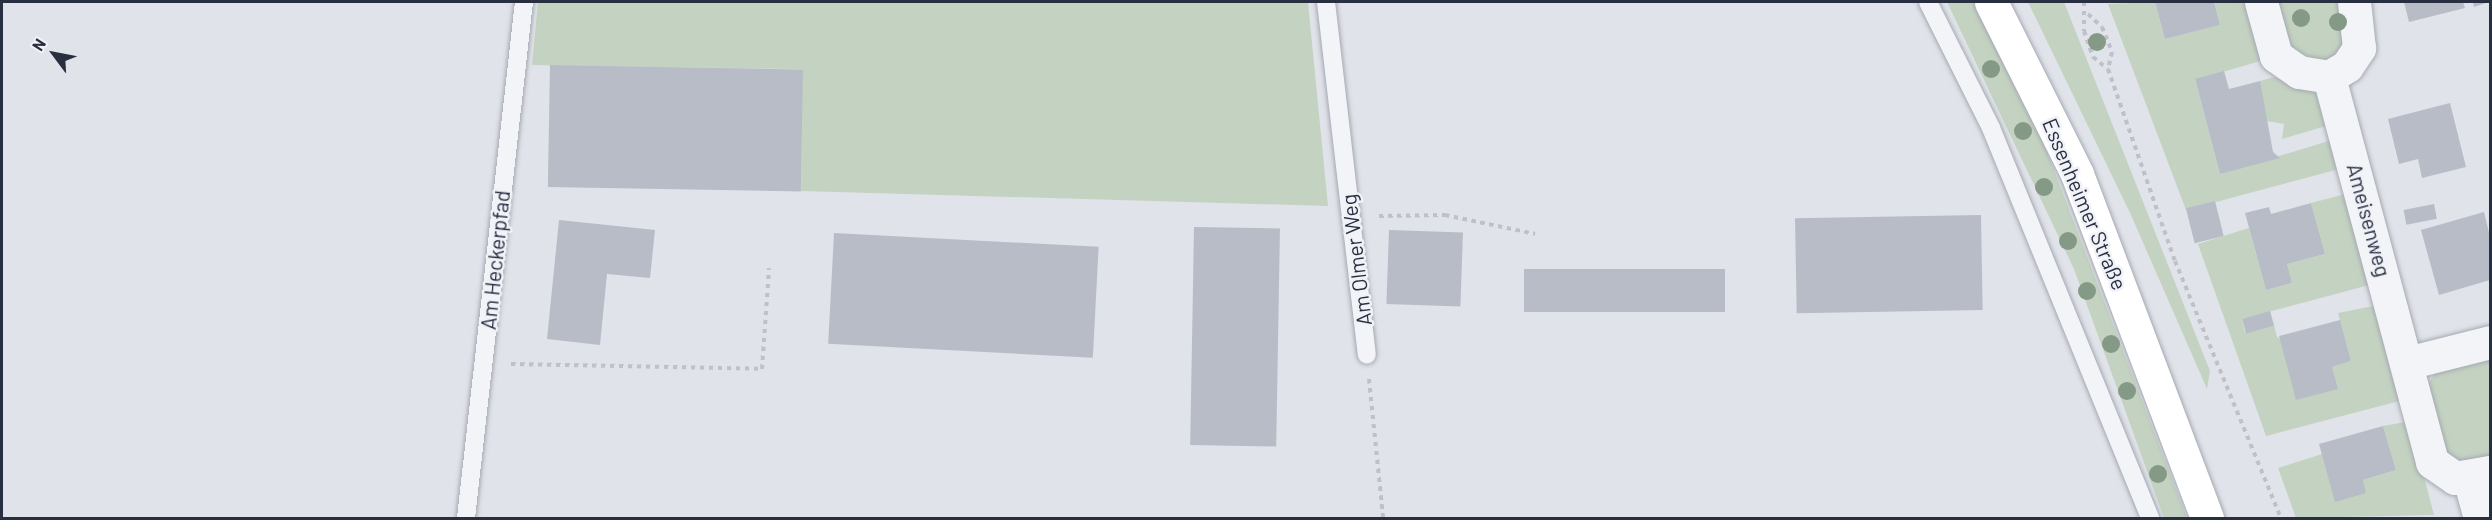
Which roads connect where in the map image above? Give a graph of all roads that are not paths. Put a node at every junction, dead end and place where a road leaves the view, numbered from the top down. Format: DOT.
graph roads {
  1 [pos="524,2"];
  2 [pos="1326,2"];
  3 [pos="1929,2"];
  4 [pos="1991,2"];
  5 [pos="2260,2"];
  6 [pos="2354,2"];
  7 [pos="2329,77"];
  8 [pos="2490,342"];
  9 [pos="1367,355"];
  10 [pos="2407,363"];
  11 [pos="2168,410"];
  12 [pos="2480,475"];
  13 [pos="466,519"];
  14 [pos="2151,519"];
  15 [pos="2207,519"];
  16 [pos="2230,519"];
  17 [pos="2480,519"];
  1 -- 13 [label="lane, Am Heckerpfad"];
  2 -- 9 [label="lane, Am Olmer Weg"];
  3 -- 14 [label="lane"];
  4 -- 11 [label="main road, Essenheimer Straße"];
  5 -- 7 [label="street"];
  6 -- 7 [label="street"];
  7 -- 10 [label="street, Ameisenweg"];
  8 -- 10 [label="street"];
  10 -- 12 [label="street, Ameisenweg"];
  11 -- 15 [label="main road, Essenheimer Straße"];
  11 -- 16 [label="main road, Essenheimer Straße"];
  12 -- 17 [label="street"];
}
